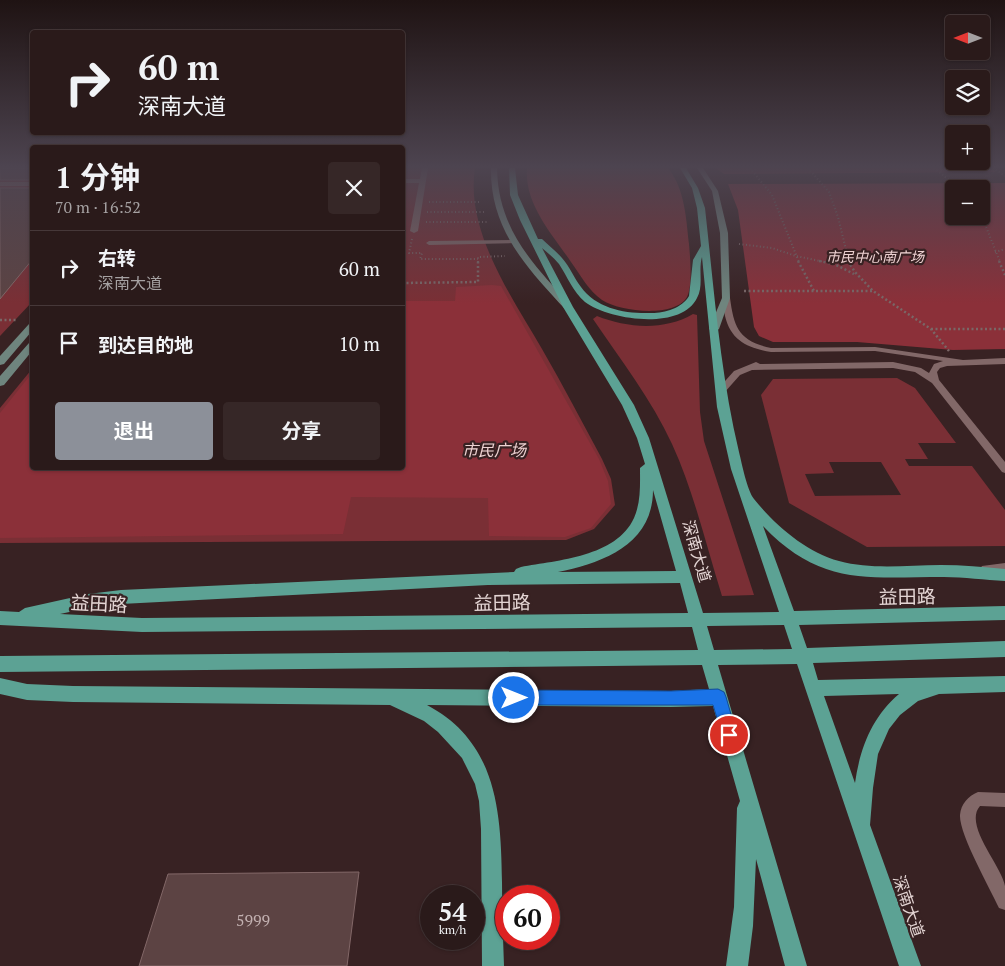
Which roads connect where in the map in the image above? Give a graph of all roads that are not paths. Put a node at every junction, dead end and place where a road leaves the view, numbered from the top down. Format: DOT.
graph roads {
  1 [pos="417,213"];
  2 [pos="502,213"];
  3 [pos="522,213"];
  4 [pos="702,213"];
  5 [pos="721,213"];
  6 [pos="414,231"];
  7 [pos="533,236"];
  8 [pos="515,242"];
  9 [pos="429,243"];
  10 [pos="705,247"];
  11 [pos="726,298"];
  12 [pos="568,307"];
  13 [pos="30,328"];
  14 [pos="714,329"];
  15 [pos="30,348"];
  16 [pos="862,359"];
  17 [pos="960,361"];
  18 [pos="1005,361"];
  19 [pos="0,362"];
  20 [pos="751,367"];
  21 [pos="935,381"];
  22 [pos="0,383"];
  23 [pos="721,391"];
  24 [pos="643,438"];
  25 [pos="1005,470"];
  26 [pos="745,494"];
  27 [pos="1005,568"];
  28 [pos="958,571"];
  29 [pos="1005,575"];
  30 [pos="685,577"];
  31 [pos="488,579"];
  32 [pos="1005,613"];
  33 [pos="6,618"];
  34 [pos="1005,649"];
  35 [pos="0,664"];
  36 [pos="1005,684"];
  37 [pos="941,685"];
  38 [pos="0,686"];
  39 [pos="812,688"];
  40 [pos="378,697"];
  41 [pos="718,697"];
  42 [pos="746,793"];
  43 [pos="1005,800"];
  44 [pos="862,829"];
  45 [pos="1005,902"];
  46 [pos="493,966"];
  47 [pos="737,966"];
  48 [pos="796,966"];
  49 [pos="910,966"];
  1 -- 6 [label="street"];
  2 -- 8 [label="main road"];
  3 -- 7 [label="main road, 深南大道"];
  4 -- 10 [label="main road, 深南大道"];
  5 -- 11 [label="main road"];
  7 -- 10 [label="main road"];
  7 -- 12 [label="main road, 深南大道"];
  8 -- 9 [label="lane"];
  8 -- 12 [label="main road"];
  10 -- 14 [label="main road, 深南大道"];
  11 -- 14 [label="main road"];
  11 -- 17 [label="lane"];
  12 -- 24 [label="main road, 深南大道"];
  13 -- 19 [label="main road"];
  14 -- 23 [label="main road, 深南大道"];
  15 -- 22 [label="main road"];
  16 -- 20 [label="lane"];
  17 -- 18 [label="lane"];
  17 -- 21 [label="lane"];
  20 -- 21 [label="lane"];
  20 -- 23 [label="lane"];
  21 -- 25 [label="lane"];
  23 -- 26 [label="main road, 深南大道"];
  24 -- 30 [label="main road, 深南大道"];
  24 -- 31 [label="main road"];
  26 -- 28 [label="main road"];
  26 -- 39 [label="main road, 深南大道"];
  27 -- 28 [label="lane"];
  28 -- 29 [label="main road"];
  30 -- 31 [label="main road"];
  30 -- 41 [label="main road, 深南大道"];
  31 -- 33 [label="main road"];
  32 -- 33 [label="main road, 益田路"];
  34 -- 35 [label="main road"];
  36 -- 37 [label="main road"];
  37 -- 39 [label="main road"];
  37 -- 44 [label="main road"];
  38 -- 40 [label="main road"];
  39 -- 44 [label="main road, 深南大道"];
  40 -- 41 [label="main road"];
  40 -- 46 [label="main road"];
  41 -- 42 [label="main road, 深南大道"];
  42 -- 47 [label="main road"];
  42 -- 48 [label="main road, 深南大道"];
  43 -- 45 [label="lane"];
  44 -- 49 [label="main road, 深南大道"];
}
